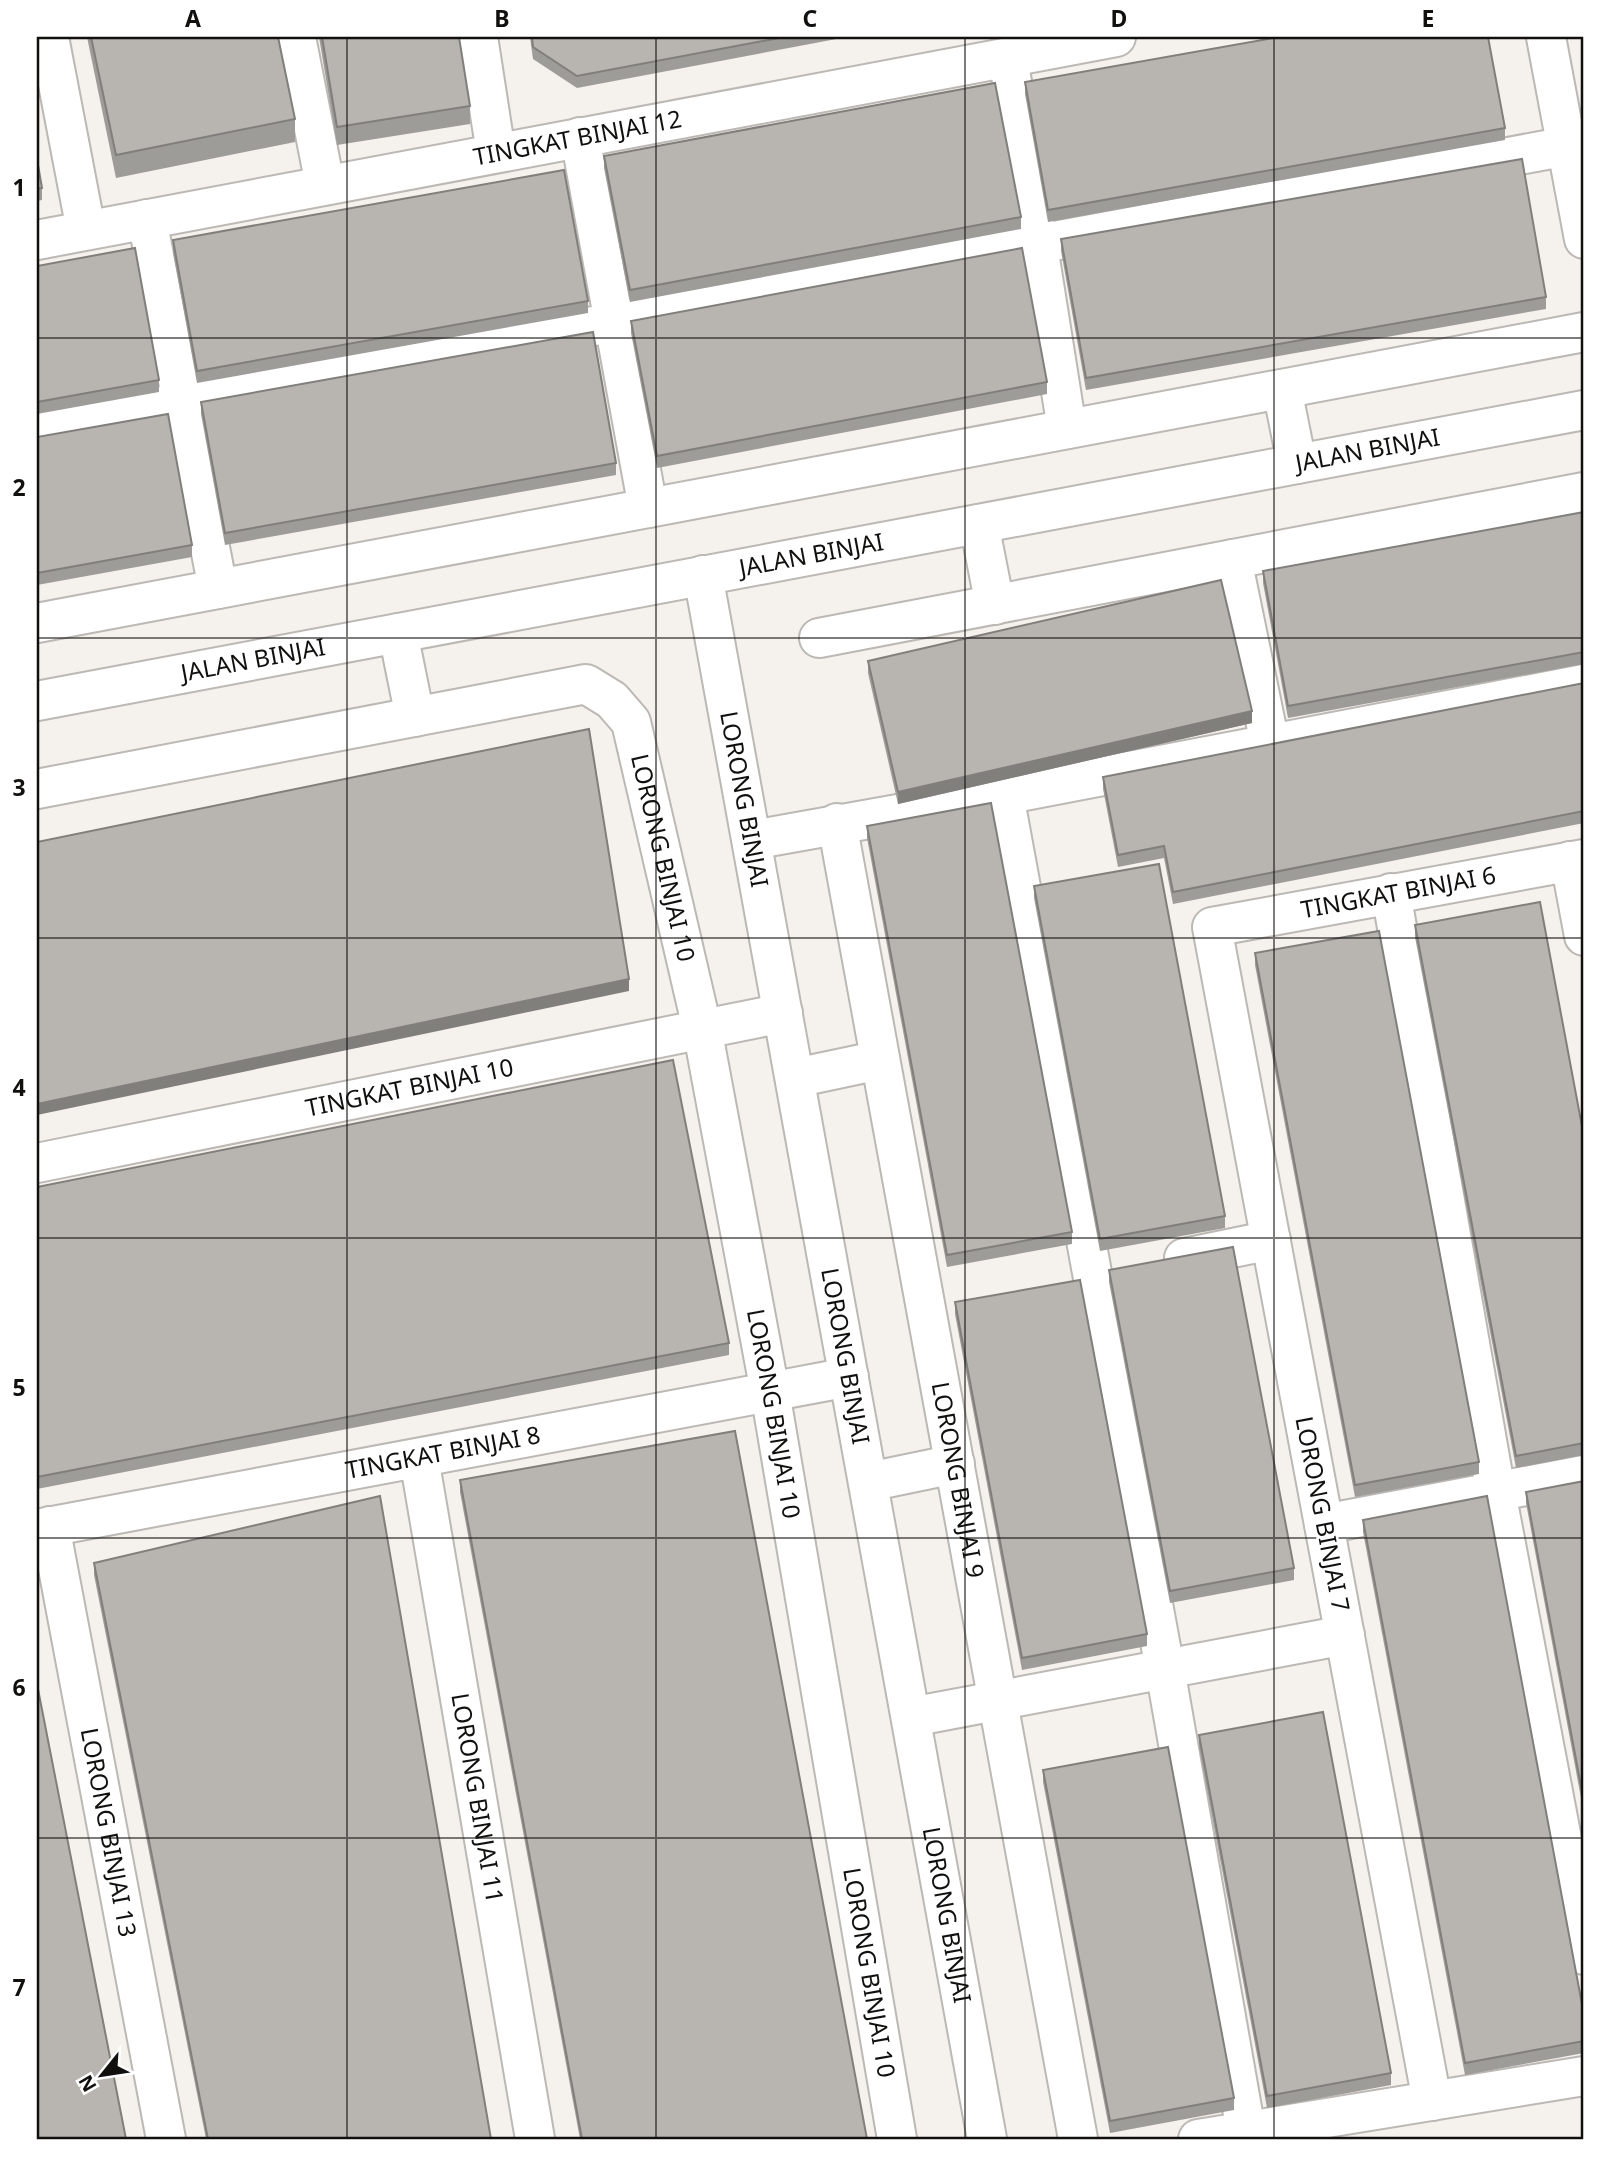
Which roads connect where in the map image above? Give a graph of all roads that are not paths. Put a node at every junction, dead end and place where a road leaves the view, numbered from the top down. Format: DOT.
graph roads {
  1 [pos="49,37"];
  2 [pos="296,37"];
  3 [pos="478,37"];
  4 [pos="1116,37"];
  5 [pos="1546,37"];
  6 [pos="1067,41"];
  7 [pos="1008,57"];
  8 [pos="580,137"];
  9 [pos="1575,144"];
  10 [pos="496,153"];
  11 [pos="325,186"];
  12 [pos="147,219"];
  13 [pos="86,230"];
  14 [pos="1584,239"];
  15 [pos="37,240"];
  16 [pos="1037,244"];
  17 [pos="614,322"];
  18 [pos="1584,332"];
  19 [pos="1282,389"];
  20 [pos="182,402"];
  21 [pos="1584,410"];
  22 [pos="37,429"];
  23 [pos="1067,429"];
  24 [pos="1297,464"];
  25 [pos="1584,492"];
  26 [pos="648,508"];
  27 [pos="979,524"];
  28 [pos="1231,559"];
  29 [pos="704,575"];
  30 [pos="218,589"];
  31 [pos="995,605"];
  32 [pos="37,623"];
  33 [pos="398,633"];
  34 [pos="819,638"];
  35 [pos="1584,684"];
  36 [pos="37,701"];
  37 [pos="415,717"];
  38 [pos="1270,744"];
  39 [pos="37,789"];
  40 [pos="1004,794"];
  41 [pos="837,823"];
  42 [pos="752,839"];
  43 [pos="1577,860"];
  44 [pos="1391,893"];
  45 [pos="1212,927"];
  46 [pos="1584,936"];
  47 [pos="783,1013"];
  48 [pos="702,1028"];
  49 [pos="880,1060"];
  50 [pos="795,1078"];
  51 [pos="37,1163"];
  52 [pos="1271,1240"];
  53 [pos="1092,1277"];
  54 [pos="1054,1285"];
  55 [pos="965,1304"];
  56 [pos="927,1311"];
  57 [pos="849,1377"];
  58 [pos="770,1392"];
  59 [pos="419,1458"];
  60 [pos="955,1464"];
  61 [pos="1584,1475"];
  62 [pos="868,1482"];
  63 [pos="1496,1492"];
  64 [pos="1324,1524"];
  65 [pos="43,1527"];
  66 [pos="1345,1635"];
  67 [pos="1165,1669"];
  68 [pos="998,1700"];
  69 [pos="911,1717"];
  70 [pos="1584,1955"];
  71 [pos="1584,2076"];
  72 [pos="1432,2101"];
  73 [pos="1246,2131"];
  74 [pos="1071,2136"];
  75 [pos="166,2139"];
  76 [pos="535,2139"];
  77 [pos="897,2139"];
  78 [pos="987,2139"];
  79 [pos="1198,2139"];
  1 -- 13 [label="street"];
  2 -- 11 [label="street"];
  3 -- 10 [label="street"];
  4 -- 6 [label="street, TINGKAT BINJAI 12"];
  5 -- 9 [label="street"];
  6 -- 7 [label="street, TINGKAT BINJAI 12"];
  7 -- 8 [label="street, TINGKAT BINJAI 12"];
  7 -- 16 [label="street"];
  8 -- 10 [label="street, TINGKAT BINJAI 12"];
  8 -- 17 [label="street"];
  9 -- 14 [label="street"];
  9 -- 16 [label="street"];
  10 -- 11 [label="street, TINGKAT BINJAI 12"];
  11 -- 12 [label="street, TINGKAT BINJAI 12"];
  12 -- 13 [label="street, TINGKAT BINJAI 12"];
  12 -- 20 [label="street"];
  13 -- 15 [label="street, TINGKAT BINJAI 12"];
  16 -- 17 [label="street"];
  16 -- 23 [label="street"];
  17 -- 20 [label="street"];
  17 -- 26 [label="street"];
  18 -- 19 [label="street"];
  19 -- 23 [label="street"];
  19 -- 24 [label="street"];
  20 -- 22 [label="street"];
  20 -- 30 [label="street"];
  21 -- 24 [label="street, JALAN BINJAI"];
  23 -- 26 [label="street"];
  24 -- 27 [label="street, JALAN BINJAI"];
  25 -- 28 [label="street"];
  26 -- 30 [label="street"];
  27 -- 29 [label="street, JALAN BINJAI"];
  27 -- 31 [label="street"];
  28 -- 31 [label="street"];
  28 -- 38 [label="street"];
  29 -- 33 [label="street, JALAN BINJAI"];
  29 -- 42 [label="street, LORONG BINJAI"];
  30 -- 32 [label="street"];
  31 -- 34 [label="street"];
  33 -- 36 [label="street, JALAN BINJAI"];
  33 -- 37 [label="street"];
  35 -- 38 [label="street"];
  37 -- 39 [label="street"];
  37 -- 48 [label="street, LORONG BINJAI 10"];
  38 -- 40 [label="street"];
  40 -- 41 [label="street"];
  40 -- 53 [label="street"];
  41 -- 42 [label="street"];
  41 -- 49 [label="street, LORONG BINJAI 9"];
  42 -- 47 [label="street, LORONG BINJAI"];
  43 -- 44 [label="street, TINGKAT BINJAI 6"];
  43 -- 46 [label="street"];
  44 -- 45 [label="street, TINGKAT BINJAI 6"];
  44 -- 63 [label="street"];
  45 -- 52 [label="street, LORONG BINJAI 7"];
  47 -- 48 [label="street, TINGKAT BINJAI 10"];
  47 -- 50 [label="street, LORONG BINJAI"];
  48 -- 51 [label="street, TINGKAT BINJAI 10"];
  48 -- 58 [label="street, LORONG BINJAI 10"];
  49 -- 50 [label="street"];
  49 -- 56 [label="street, LORONG BINJAI 9"];
  50 -- 57 [label="street, LORONG BINJAI"];
  52 -- 53 [label="street"];
  52 -- 64 [label="street, LORONG BINJAI 7"];
  53 -- 54 [label="street"];
  53 -- 67 [label="street"];
  55 -- 56 [label="street"];
  56 -- 60 [label="street, LORONG BINJAI 9"];
  57 -- 58 [label="street, TINGKAT BINJAI 8"];
  57 -- 62 [label="street, LORONG BINJAI"];
  58 -- 59 [label="street, TINGKAT BINJAI 8"];
  58 -- 77 [label="street, LORONG BINJAI 10"];
  59 -- 65 [label="street, TINGKAT BINJAI 8"];
  59 -- 76 [label="street, LORONG BINJAI 11"];
  60 -- 62 [label="street"];
  60 -- 68 [label="street, LORONG BINJAI 9"];
  61 -- 63 [label="street"];
  62 -- 69 [label="street, LORONG BINJAI"];
  63 -- 64 [label="street"];
  63 -- 70 [label="street"];
  64 -- 66 [label="street, LORONG BINJAI 7"];
  65 -- 75 [label="street, LORONG BINJAI 13"];
  66 -- 67 [label="street"];
  66 -- 72 [label="street, LORONG BINJAI 7"];
  67 -- 68 [label="street"];
  67 -- 73 [label="street"];
  68 -- 69 [label="street"];
  68 -- 74 [label="street, LORONG BINJAI 9"];
  69 -- 78 [label="street, LORONG BINJAI"];
  71 -- 72 [label="street"];
  72 -- 73 [label="street"];
  73 -- 79 [label="street"];
}
